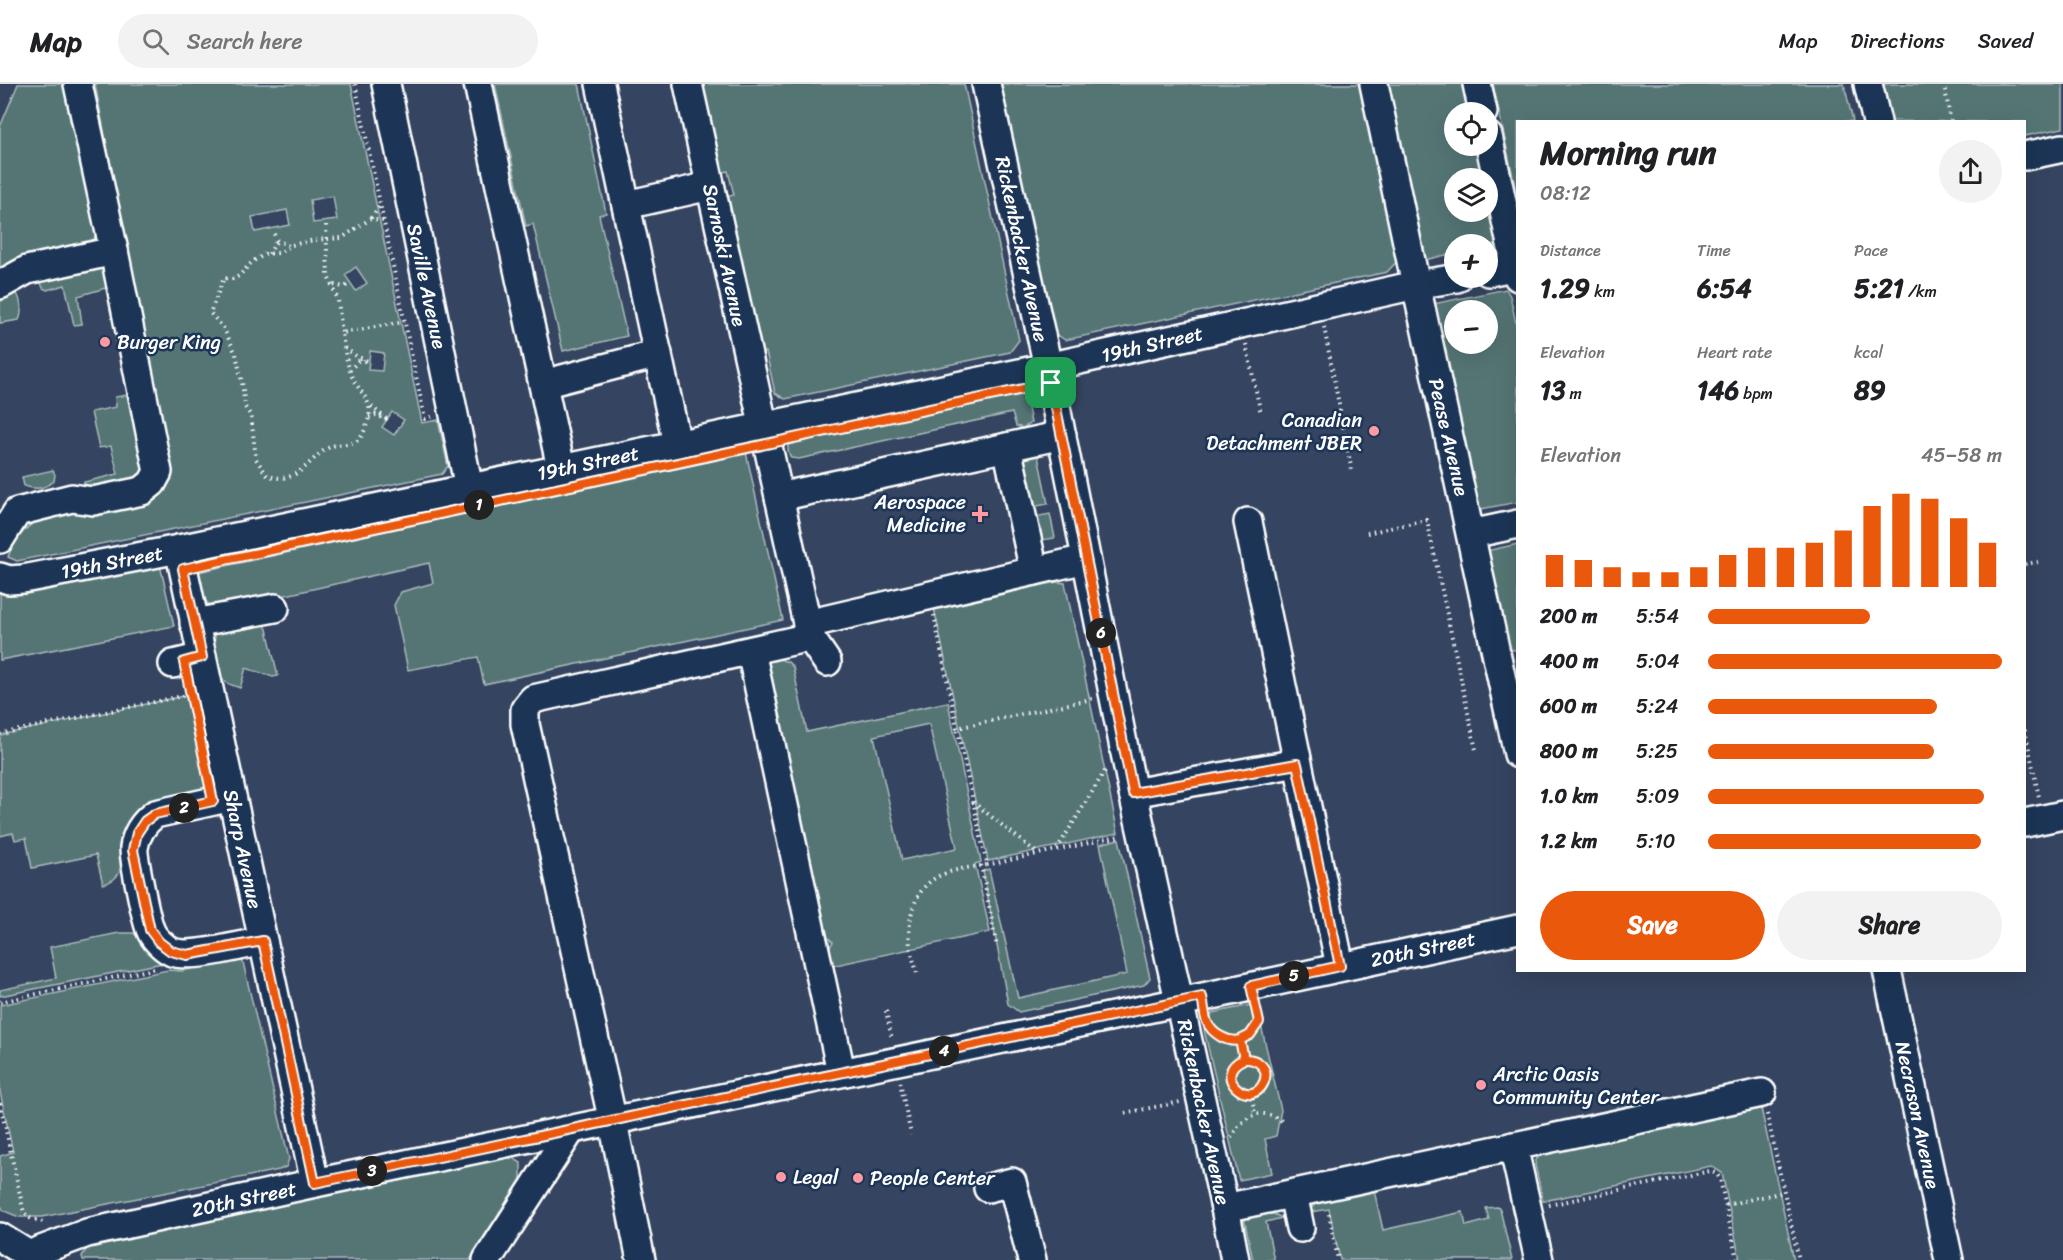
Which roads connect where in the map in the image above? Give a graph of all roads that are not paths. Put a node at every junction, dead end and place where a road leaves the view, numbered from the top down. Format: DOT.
graph roads {
  1 [pos="78,84"];
  2 [pos="386,84"];
  3 [pos="478,84"];
  4 [pos="600,84"];
  5 [pos="688,84"];
  6 [pos="986,84"];
  7 [pos="1374,84"];
  8 [pos="1477,84"];
  9 [pos="1868,84"];
  10 [pos="1481,102"];
  11 [pos="1876,120"];
  12 [pos="2063,148"];
  13 [pos="1492,156"];
  14 [pos="2026,156"];
  15 [pos="710,186"];
  16 [pos="626,205"];
  17 [pos="114,252"];
  18 [pos="1516,265"];
  19 [pos="1516,270"];
  20 [pos="1498,271"];
  21 [pos="1444,280"];
  22 [pos="0,285"];
  23 [pos="1416,285"];
  24 [pos="658,354"];
  25 [pos="1048,367"];
  26 [pos="543,384"];
  27 [pos="763,426"];
  28 [pos="1062,435"];
  29 [pos="677,444"];
  30 [pos="1007,447"];
  31 [pos="561,468"];
  32 [pos="469,488"];
  33 [pos="778,496"];
  34 [pos="1248,522"];
  35 [pos="1516,524"];
  36 [pos="1471,534"];
  37 [pos="0,539"];
  38 [pos="179,549"];
  39 [pos="1086,559"];
  40 [pos="1035,571"];
  41 [pos="0,577"];
  42 [pos="275,608"];
  43 [pos="194,622"];
  44 [pos="809,631"];
  45 [pos="751,651"];
  46 [pos="827,662"];
  47 [pos="1510,672"];
  48 [pos="1516,734"];
  49 [pos="1297,764"];
  50 [pos="1133,793"];
  51 [pos="232,797"];
  52 [pos="1516,929"];
  53 [pos="263,941"];
  54 [pos="1340,966"];
  55 [pos="1887,972"];
  56 [pos="1191,1000"];
  57 [pos="841,1072"];
  58 [pos="1762,1093"];
  59 [pos="613,1122"];
  60 [pos="571,1130"];
  61 [pos="1514,1146"];
  62 [pos="315,1183"];
  63 [pos="988,1188"];
  64 [pos="1293,1194"];
  65 [pos="1225,1208"];
  66 [pos="1300,1228"];
  67 [pos="0,1237"];
  68 [pos="33,1257"];
  69 [pos="487,1260"];
  70 [pos="641,1260"];
  71 [pos="1032,1260"];
  72 [pos="1235,1260"];
  73 [pos="1539,1260"];
  74 [pos="1948,1260"];
  1 -- 17 [label="street"];
  2 -- 32 [label="street, Saville Avenue"];
  3 -- 26 [label="street"];
  4 -- 16 [label="street"];
  5 -- 15 [label="street, Sarnoski Avenue"];
  6 -- 25 [label="street, Rickenbacker Avenue"];
  7 -- 23 [label="street, Pease Avenue"];
  8 -- 10 [label="street"];
  9 -- 11 [label="street"];
  12 -- 14 [label="street"];
  13 -- 18 [label="street"];
  15 -- 16 [label="street"];
  15 -- 27 [label="street, Sarnoski Avenue"];
  16 -- 24 [label="street"];
  17 -- 22 [label="street"];
  17 -- 37 [label="street"];
  19 -- 20 [label="street"];
  21 -- 23 [label="street, 19th Street"];
  23 -- 25 [label="street, 19th Street"];
  23 -- 36 [label="street, Pease Avenue"];
  24 -- 26 [label="street"];
  24 -- 29 [label="street"];
  25 -- 27 [label="street, 19th Street"];
  25 -- 28 [label="street, Rickenbacker Avenue"];
  26 -- 31 [label="street"];
  27 -- 29 [label="street, 19th Street"];
  27 -- 33 [label="street, Sarnoski Avenue"];
  28 -- 30 [label="street"];
  28 -- 39 [label="street, Rickenbacker Avenue"];
  29 -- 31 [label="street, 19th Street"];
  30 -- 33 [label="street"];
  30 -- 40 [label="street"];
  31 -- 32 [label="street, 19th Street"];
  32 -- 38 [label="street, 19th Street"];
  33 -- 44 [label="street, Sarnoski Avenue"];
  34 -- 49 [label="street"];
  35 -- 36 [label="street"];
  36 -- 47 [label="street, Pease Avenue"];
  38 -- 41 [label="street, 19th Street"];
  38 -- 43 [label="street, Sharp Avenue"];
  39 -- 40 [label="street"];
  39 -- 50 [label="street, Rickenbacker Avenue"];
  40 -- 44 [label="street"];
  42 -- 43 [label="street"];
  43 -- 51 [label="street, Sharp Avenue"];
  44 -- 45 [label="street"];
  44 -- 46 [label="street"];
  45 -- 57 [label="street"];
  45 -- 59 [label="street"];
  47 -- 48 [label="street, Pease Avenue"];
  49 -- 50 [label="street"];
  49 -- 54 [label="street"];
  50 -- 56 [label="street, Rickenbacker Avenue"];
  51 -- 53 [label="street, Sharp Avenue"];
  51 -- 53 [label="street"];
  52 -- 54 [label="street, 20th Street"];
  53 -- 62 [label="street, Sharp Avenue"];
  54 -- 56 [label="street, 20th Street"];
  55 -- 74 [label="street, Necrason Avenue"];
  56 -- 57 [label="street, 20th Street"];
  56 -- 65 [label="street, Rickenbacker Avenue"];
  57 -- 59 [label="street, 20th Street"];
  58 -- 61 [label="street"];
  59 -- 60 [label="street, 20th Street"];
  59 -- 70 [label="street"];
  60 -- 62 [label="street, 20th Street"];
  60 -- 69 [label="street"];
  61 -- 64 [label="street"];
  61 -- 73 [label="street"];
  62 -- 68 [label="street, 20th Street"];
  63 -- 71 [label="street"];
  64 -- 65 [label="street"];
  64 -- 66 [label="street"];
  65 -- 72 [label="street, Rickenbacker Avenue"];
  67 -- 68 [label="street"];
}
